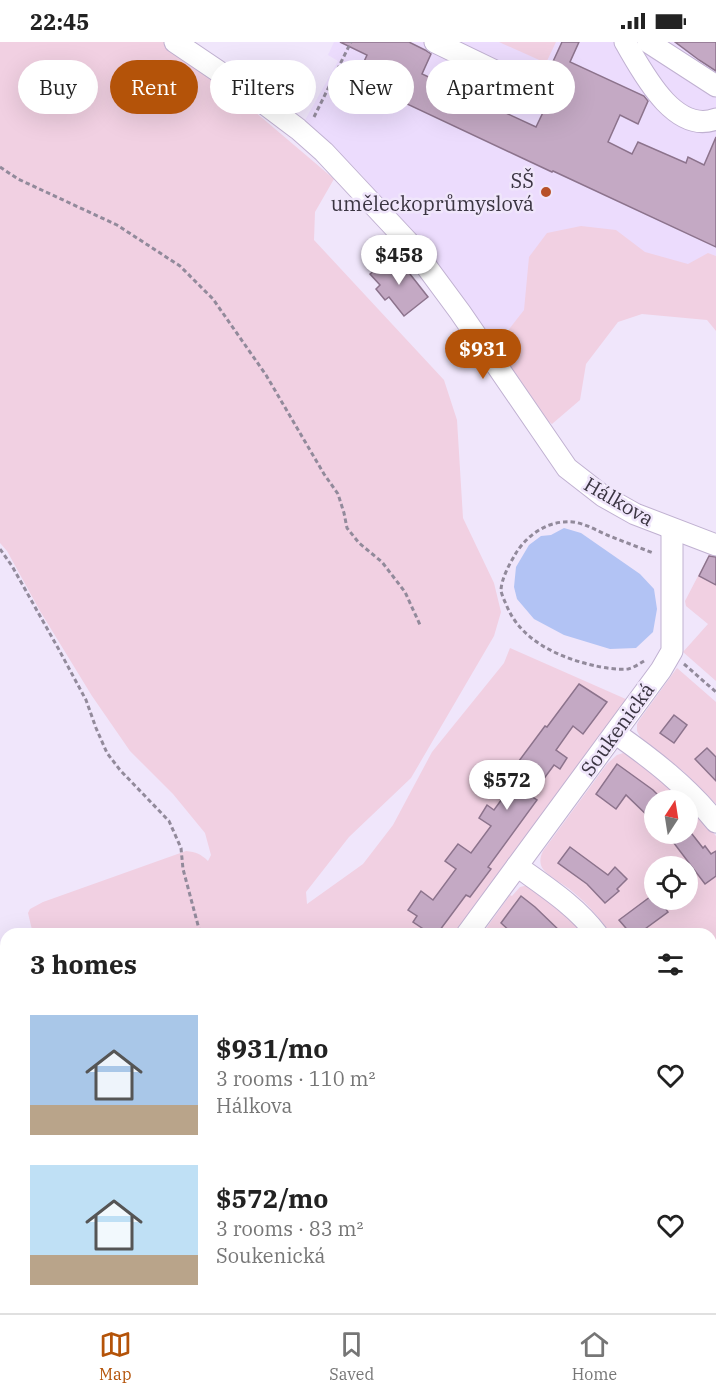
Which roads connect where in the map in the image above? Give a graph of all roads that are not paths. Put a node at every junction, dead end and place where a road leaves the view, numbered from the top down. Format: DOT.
graph roads {
  1 [pos="175,42"];
  2 [pos="435,42"];
  3 [pos="625,42"];
  4 [pos="648,42"];
  5 [pos="472,60"];
  6 [pos="716,86"];
  7 [pos="716,119"];
  8 [pos="672,529"];
  9 [pos="716,545"];
  10 [pos="615,733"];
  11 [pos="716,822"];
  12 [pos="518,867"];
  13 [pos="472,928"];
  14 [pos="592,928"];
  1 -- 8 [label="street, Hálkova"];
  2 -- 5 [label="street"];
  3 -- 7 [label="street"];
  4 -- 6 [label="street"];
  8 -- 9 [label="street, Hálkova"];
  8 -- 10 [label="street, Soukenická"];
  10 -- 11 [label="street"];
  10 -- 12 [label="street, Soukenická"];
  12 -- 13 [label="street, Soukenická"];
  12 -- 14 [label="street"];
}
